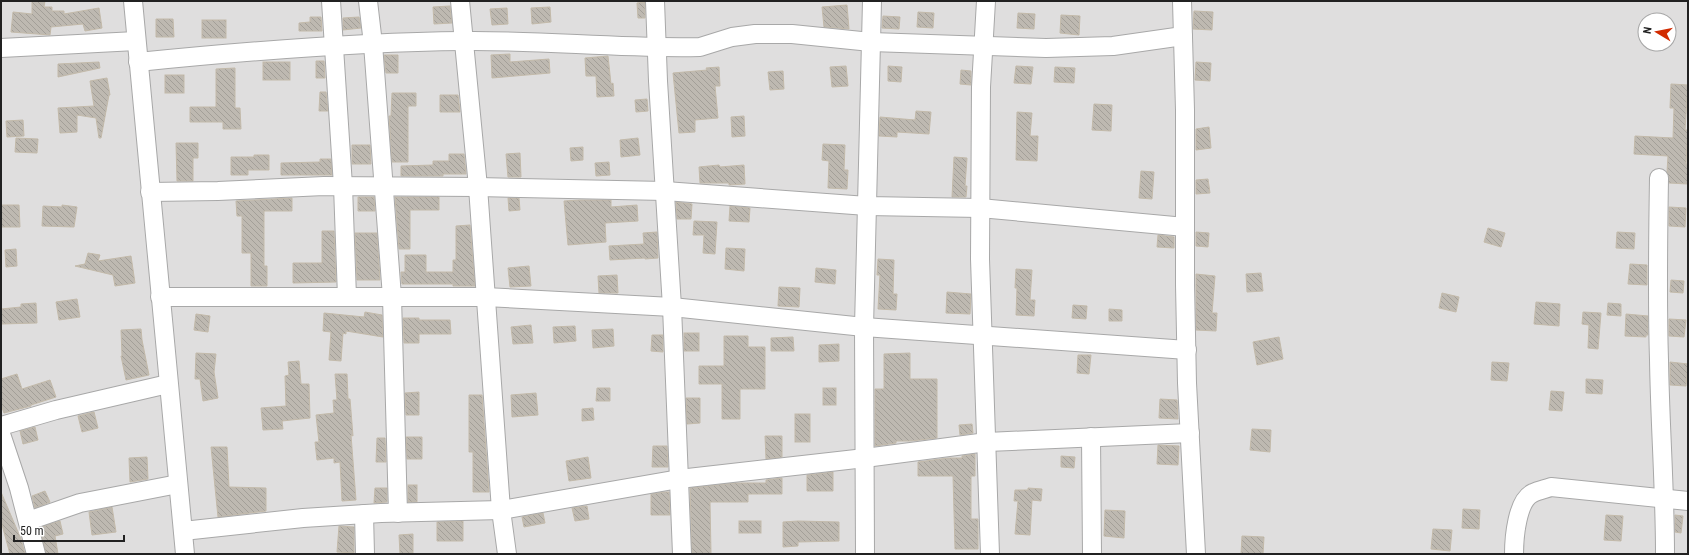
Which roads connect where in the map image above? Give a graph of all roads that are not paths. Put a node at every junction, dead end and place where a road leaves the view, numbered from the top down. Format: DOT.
graph roads {
  1 [pos="133,1"];
  2 [pos="330,1"];
  3 [pos="368,1"];
  4 [pos="460,1"];
  5 [pos="655,1"];
  6 [pos="872,1"];
  7 [pos="986,1"];
  8 [pos="1182,1"];
  9 [pos="1183,36"];
  10 [pos="136,41"];
  11 [pos="464,41"];
  12 [pos="871,42"];
  13 [pos="373,44"];
  14 [pos="983,45"];
  15 [pos="334,46"];
  16 [pos="657,46"];
  17 [pos="1,48"];
  18 [pos="138,62"];
  19 [pos="1659,178"];
  20 [pos="343,186"];
  21 [pos="383,186"];
  22 [pos="478,187"];
  23 [pos="665,191"];
  24 [pos="150,192"];
  25 [pos="867,206"];
  26 [pos="980,208"];
  27 [pos="1185,227"];
  28 [pos="160,297"];
  29 [pos="347,297"];
  30 [pos="392,297"];
  31 [pos="485,297"];
  32 [pos="672,307"];
  33 [pos="864,327"];
  34 [pos="983,335"];
  35 [pos="1187,350"];
  36 [pos="168,384"];
  37 [pos="1,426"];
  38 [pos="1190,433"];
  39 [pos="1,434"];
  40 [pos="1091,437"];
  41 [pos="987,442"];
  42 [pos="865,458"];
  43 [pos="679,479"];
  44 [pos="178,484"];
  45 [pos="1665,498"];
  46 [pos="1688,501"];
  47 [pos="501,510"];
  48 [pos="398,513"];
  49 [pos="364,514"];
  50 [pos="28,521"];
  51 [pos="183,531"];
  52 [pos="36,554"];
  53 [pos="185,554"];
  54 [pos="365,554"];
  55 [pos="507,554"];
  56 [pos="682,554"];
  57 [pos="865,554"];
  58 [pos="990,554"];
  59 [pos="1092,554"];
  60 [pos="1196,554"];
  61 [pos="1514,554"];
  62 [pos="1664,554"];
  1 -- 10 [label="street"];
  2 -- 15 [label="street"];
  3 -- 13 [label="street"];
  4 -- 11 [label="street"];
  5 -- 16 [label="street"];
  6 -- 12 [label="street"];
  7 -- 14 [label="street"];
  8 -- 9 [label="street"];
  9 -- 14 [label="street"];
  9 -- 27 [label="street"];
  10 -- 17 [label="street"];
  10 -- 18 [label="street"];
  11 -- 13 [label="street"];
  11 -- 16 [label="street"];
  11 -- 22 [label="street"];
  12 -- 14 [label="street"];
  12 -- 16 [label="street"];
  12 -- 25 [label="street"];
  13 -- 15 [label="street"];
  13 -- 21 [label="street"];
  14 -- 26 [label="street"];
  15 -- 18 [label="street"];
  15 -- 20 [label="street"];
  16 -- 23 [label="street"];
  18 -- 24 [label="street"];
  19 -- 45 [label="street"];
  20 -- 21 [label="street"];
  20 -- 24 [label="street"];
  20 -- 29 [label="street"];
  21 -- 22 [label="street"];
  21 -- 30 [label="street"];
  22 -- 23 [label="street"];
  22 -- 31 [label="street"];
  23 -- 25 [label="street"];
  23 -- 32 [label="street"];
  24 -- 28 [label="street"];
  25 -- 26 [label="street"];
  25 -- 33 [label="street"];
  26 -- 27 [label="street"];
  26 -- 34 [label="street"];
  27 -- 35 [label="street"];
  28 -- 29 [label="street"];
  28 -- 36 [label="street"];
  29 -- 30 [label="street"];
  30 -- 31 [label="street"];
  30 -- 48 [label="street"];
  31 -- 32 [label="street"];
  31 -- 47 [label="street"];
  32 -- 33 [label="street"];
  32 -- 43 [label="street"];
  33 -- 34 [label="street"];
  33 -- 42 [label="street"];
  34 -- 35 [label="street"];
  34 -- 41 [label="street"];
  35 -- 38 [label="street"];
  36 -- 37 [label="street"];
  36 -- 44 [label="street"];
  38 -- 40 [label="street"];
  38 -- 60 [label="street"];
  39 -- 50 [label="street"];
  40 -- 41 [label="street"];
  40 -- 59 [label="street"];
  41 -- 42 [label="street"];
  41 -- 58 [label="street"];
  42 -- 43 [label="street"];
  42 -- 57 [label="street"];
  43 -- 47 [label="street"];
  43 -- 56 [label="street"];
  44 -- 50 [label="street"];
  44 -- 51 [label="street"];
  45 -- 46 [label="street"];
  45 -- 61 [label="street"];
  45 -- 62 [label="street"];
  47 -- 48 [label="street"];
  47 -- 55 [label="street"];
  48 -- 49 [label="street"];
  49 -- 51 [label="street"];
  49 -- 54 [label="street"];
  50 -- 52 [label="street"];
  51 -- 53 [label="street"];
}
